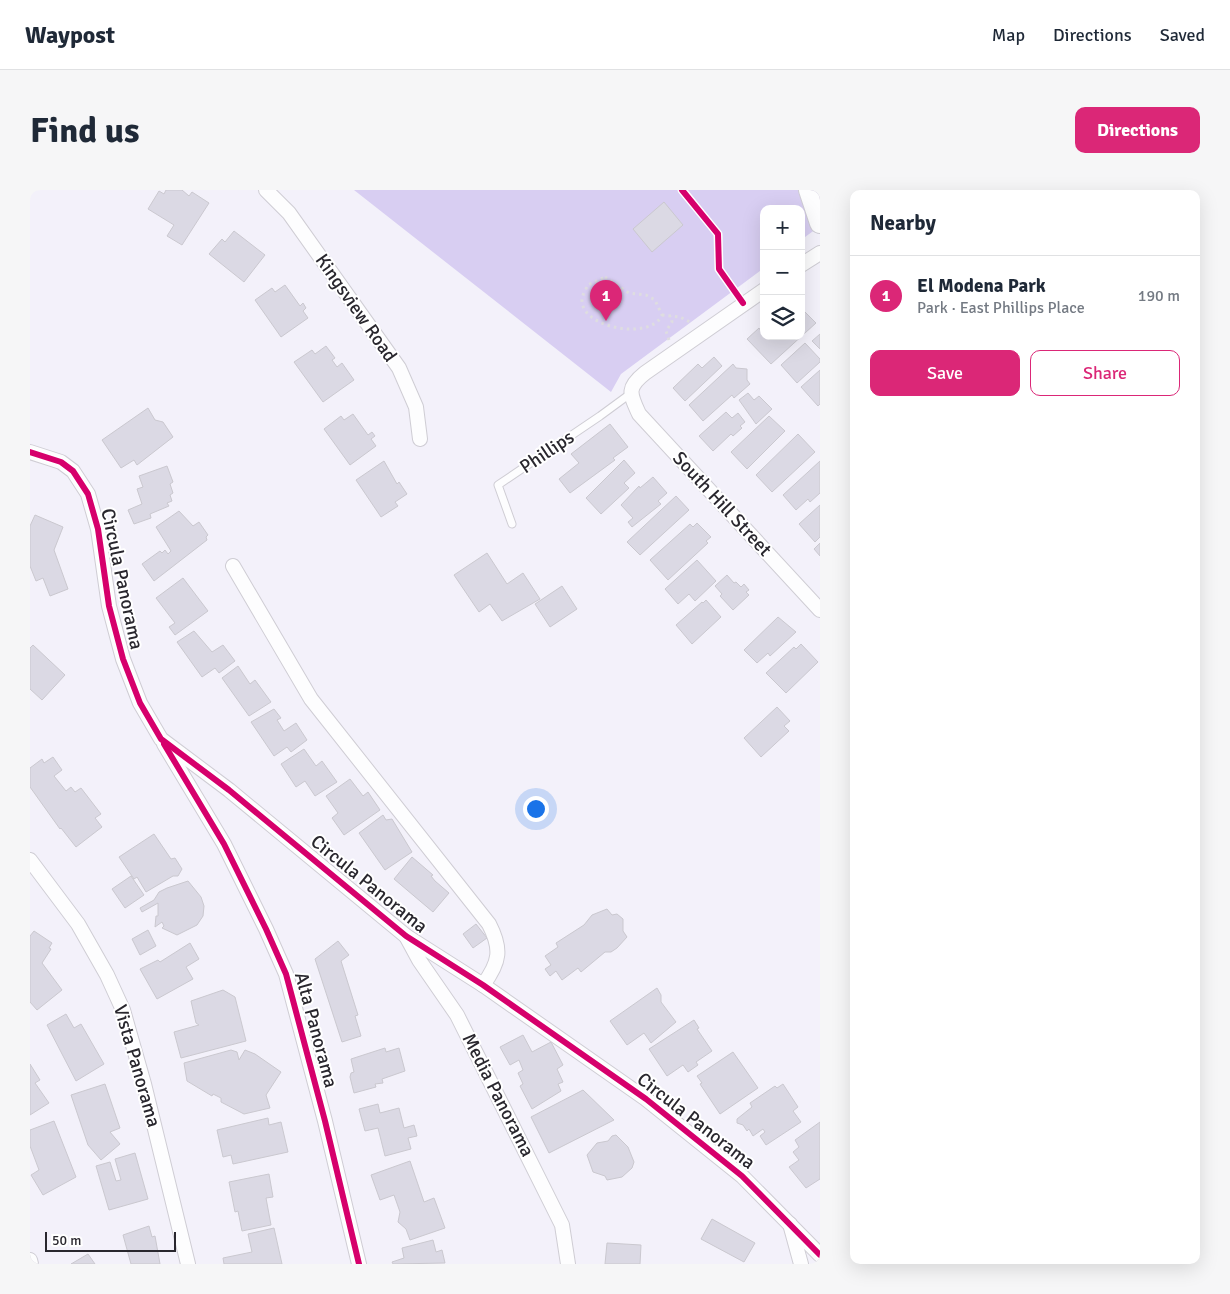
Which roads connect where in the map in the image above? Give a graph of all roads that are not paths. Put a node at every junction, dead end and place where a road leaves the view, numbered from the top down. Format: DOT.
graph roads {
  1 [pos="266,190"];
  2 [pos="809,190"];
  3 [pos="820,223"];
  4 [pos="820,253"];
  5 [pos="805,262"];
  6 [pos="760,293"];
  7 [pos="630,394"];
  8 [pos="420,439"];
  9 [pos="30,452"];
  10 [pos="512,524"];
  11 [pos="233,566"];
  12 [pos="820,610"];
  13 [pos="161,739"];
  14 [pos="30,860"];
  15 [pos="406,936"];
  16 [pos="483,985"];
  17 [pos="789,1222"];
  18 [pos="820,1255"];
  19 [pos="30,1260"];
  20 [pos="31,1264"];
  21 [pos="188,1264"];
  22 [pos="359,1264"];
  23 [pos="568,1264"];
  24 [pos="801,1264"];
  1 -- 8 [label="street, Kingsview Road"];
  2 -- 3 [label="main road"];
  4 -- 5 [label="street"];
  6 -- 7 [label="street"];
  7 -- 10 [label="lane, Phillips"];
  7 -- 12 [label="street, South Hill Street"];
  9 -- 13 [label="street, Circula Panorama"];
  11 -- 16 [label="street"];
  13 -- 15 [label="street, Circula Panorama"];
  13 -- 22 [label="street, Alta Panorama"];
  14 -- 21 [label="street, Vista Panorama"];
  15 -- 16 [label="street, Circula Panorama"];
  15 -- 23 [label="street, Media Panorama"];
  16 -- 17 [label="street, Circula Panorama"];
  17 -- 18 [label="street, Circula Panorama"];
  17 -- 24 [label="street"];
  19 -- 20 [label="street"];
}
